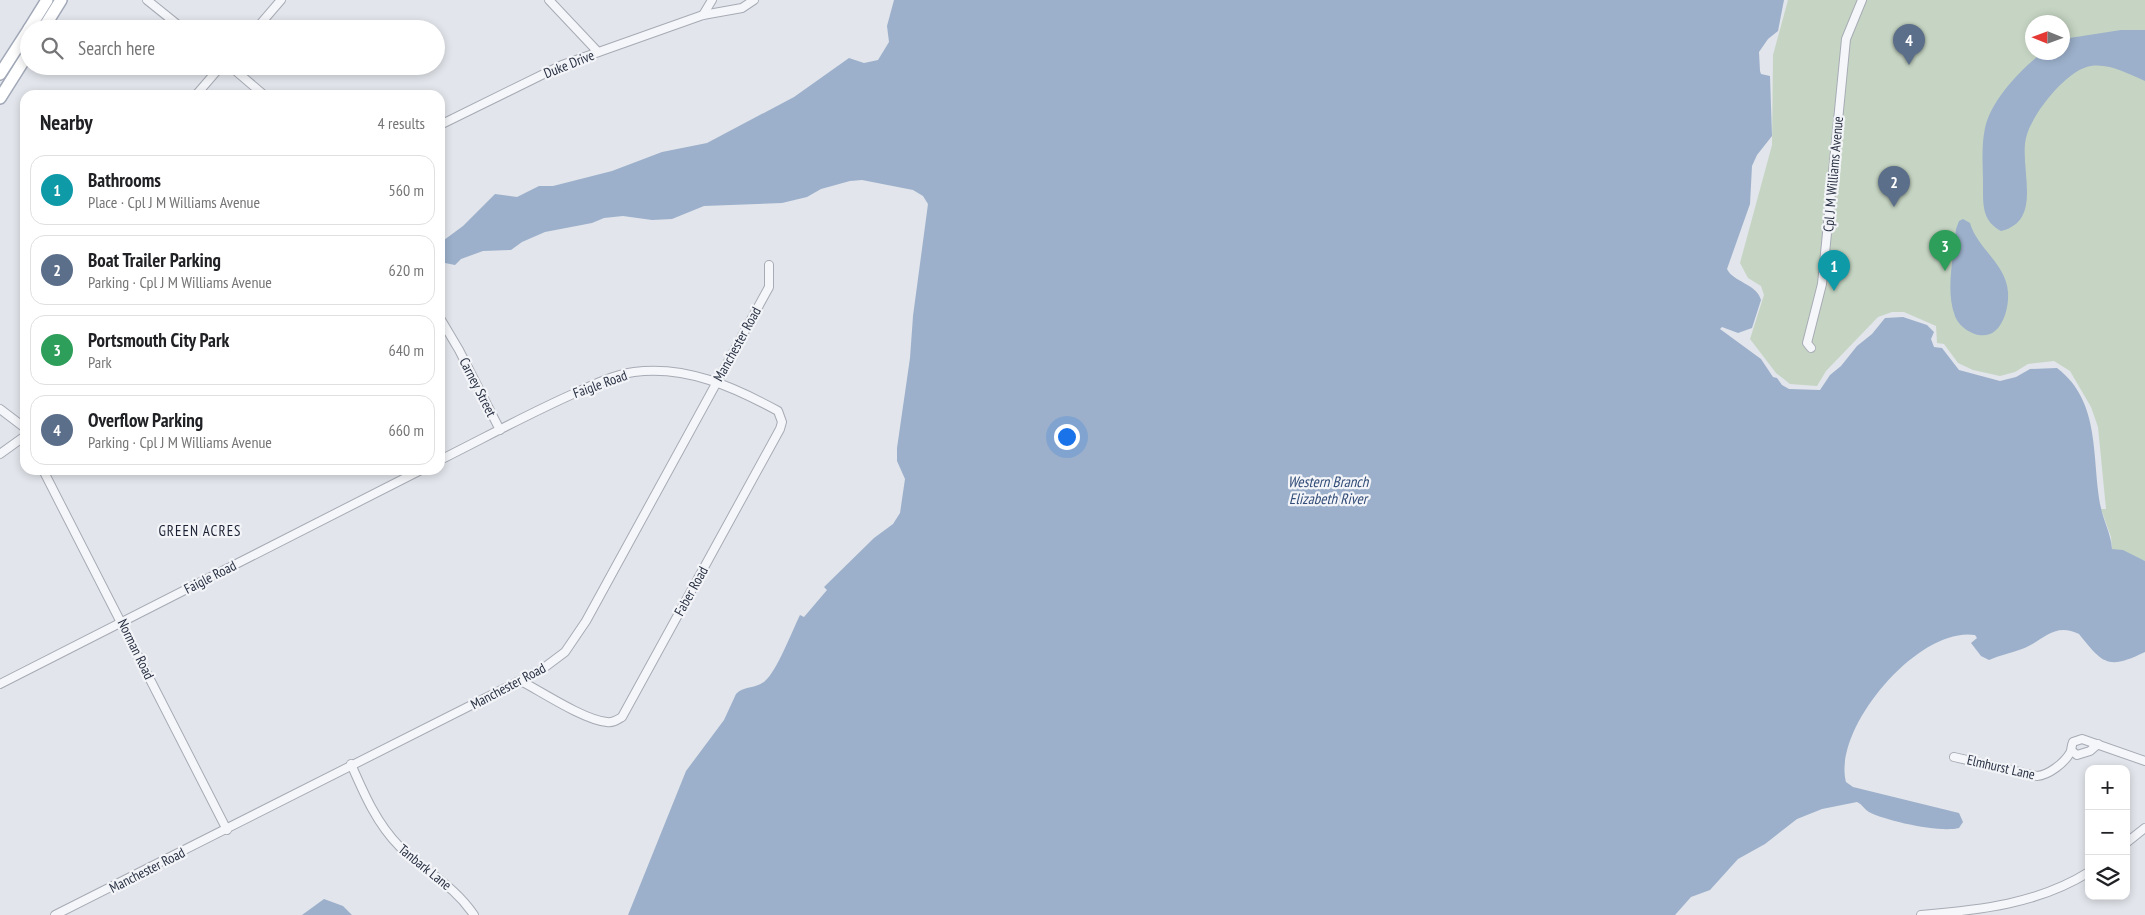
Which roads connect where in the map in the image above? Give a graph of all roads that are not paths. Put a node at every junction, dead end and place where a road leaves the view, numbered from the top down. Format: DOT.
graph roads {
  1 [pos="47,0"];
  2 [pos="61,0"];
  3 [pos="147,0"];
  4 [pos="281,0"];
  5 [pos="549,0"];
  6 [pos="712,0"];
  7 [pos="754,0"];
  8 [pos="1862,0"];
  9 [pos="703,15"];
  10 [pos="35,20"];
  11 [pos="49,20"];
  12 [pos="172,20"];
  13 [pos="264,20"];
  14 [pos="20,43"];
  15 [pos="598,52"];
  16 [pos="20,66"];
  17 [pos="0,74"];
  18 [pos="213,75"];
  19 [pos="241,75"];
  20 [pos="200,90"];
  21 [pos="258,90"];
  22 [pos="0,98"];
  23 [pos="445,122"];
  24 [pos="769,265"];
  25 [pos="445,326"];
  26 [pos="1811,348"];
  27 [pos="717,382"];
  28 [pos="0,409"];
  29 [pos="20,424"];
  30 [pos="780,429"];
  31 [pos="500,430"];
  32 [pos="20,440"];
  33 [pos="0,454"];
  34 [pos="445,458"];
  35 [pos="46,475"];
  36 [pos="411,475"];
  37 [pos="122,622"];
  38 [pos="521,681"];
  39 [pos="0,684"];
  40 [pos="2098,744"];
  41 [pos="2072,751"];
  42 [pos="1954,757"];
  43 [pos="2145,761"];
  44 [pos="351,764"];
  45 [pos="2145,828"];
  46 [pos="227,830"];
  47 [pos="2130,841"];
  48 [pos="2085,874"];
  49 [pos="55,915"];
  50 [pos="474,915"];
  51 [pos="1921,915"];
  1 -- 10 [label="main road"];
  2 -- 11 [label="main road"];
  3 -- 12 [label="street"];
  4 -- 13 [label="street"];
  5 -- 15 [label="street"];
  6 -- 9 [label="street"];
  7 -- 9 [label="street, Duke Drive"];
  8 -- 26 [label="street, Cpl J M Williams Avenue"];
  9 -- 15 [label="street, Duke Drive"];
  14 -- 17 [label="main road"];
  15 -- 23 [label="street, Duke Drive"];
  16 -- 22 [label="main road"];
  18 -- 20 [label="street"];
  19 -- 21 [label="street"];
  24 -- 27 [label="street, Manchester Road"];
  25 -- 31 [label="street, Carney Street"];
  27 -- 30 [label="street, Faigle Road"];
  27 -- 31 [label="street, Faigle Road"];
  27 -- 38 [label="street, Manchester Road"];
  28 -- 29 [label="street"];
  30 -- 38 [label="street, Faber Road"];
  31 -- 34 [label="street, Faigle Road"];
  32 -- 33 [label="street"];
  35 -- 37 [label="street, Norman Road"];
  36 -- 37 [label="street, Faigle Road"];
  37 -- 39 [label="street, Faigle Road"];
  37 -- 46 [label="street, Norman Road"];
  38 -- 44 [label="street, Manchester Road"];
  40 -- 41 [label="street"];
  40 -- 41 [label="street, Elmhurst Lane"];
  40 -- 43 [label="street, Elmhurst Lane"];
  41 -- 42 [label="street, Elmhurst Lane"];
  44 -- 46 [label="street, Manchester Road"];
  44 -- 50 [label="street, Tanbark Lane"];
  45 -- 47 [label="street"];
  46 -- 49 [label="street, Manchester Road"];
  48 -- 51 [label="street"];
}
